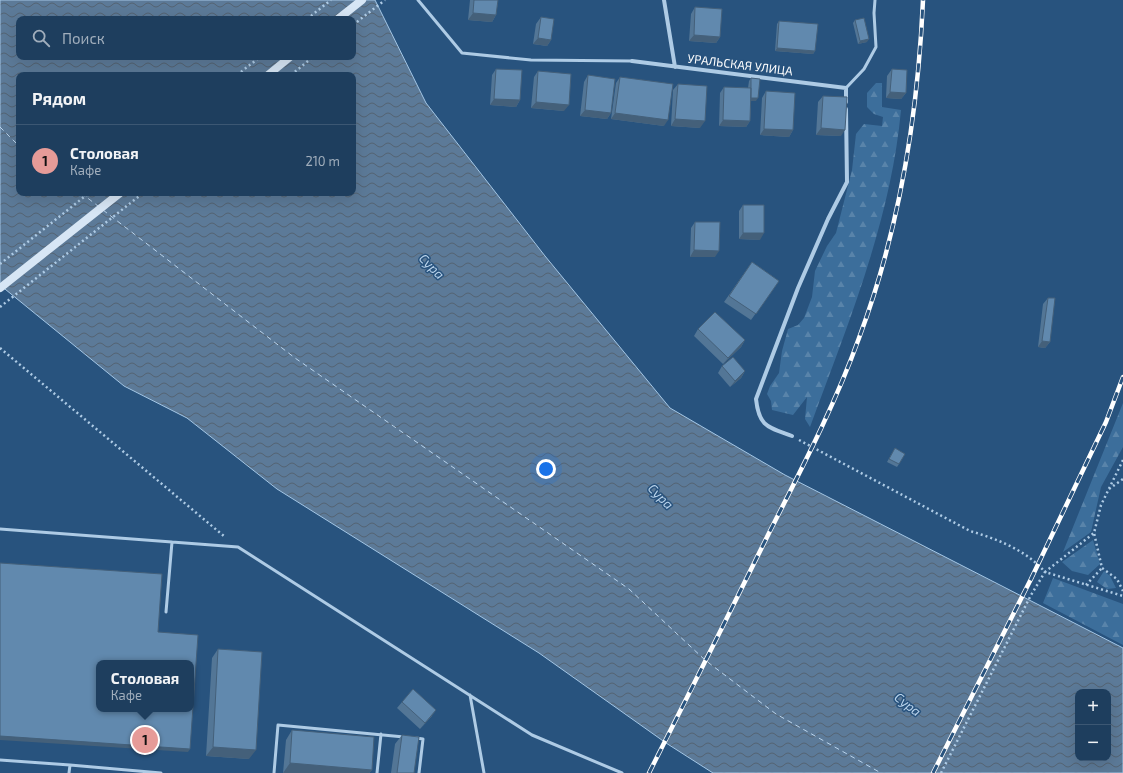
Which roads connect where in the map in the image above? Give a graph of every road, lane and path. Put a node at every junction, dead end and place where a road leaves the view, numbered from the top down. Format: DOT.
graph roads {
  1 [pos="331,0"];
  2 [pos="362,0"];
  3 [pos="385,0"];
  4 [pos="418,0"];
  5 [pos="664,0"];
  6 [pos="875,0"];
  7 [pos="311,16"];
  8 [pos="342,16"];
  9 [pos="356,23"];
  10 [pos="256,60"];
  11 [pos="286,60"];
  12 [pos="309,60"];
  13 [pos="632,61"];
  14 [pos="675,67"];
  15 [pos="241,72"];
  16 [pos="272,72"];
  17 [pos="295,72"];
  18 [pos="846,88"];
  19 [pos="85,196"];
  20 [pos="116,196"];
  21 [pos="138,196"];
  22 [pos="0,264"];
  23 [pos="0,288"];
  24 [pos="0,306"];
  25 [pos="0,348"];
  26 [pos="792,436"];
  27 [pos="1123,460"];
  28 [pos="1123,479"];
  29 [pos="1109,489"];
  30 [pos="0,529"];
  31 [pos="1094,533"];
  32 [pos="172,542"];
  33 [pos="238,547"];
  34 [pos="1102,568"];
  35 [pos="1045,572"];
  36 [pos="1086,585"];
  37 [pos="1123,591"];
  38 [pos="1123,596"];
  39 [pos="166,612"];
  40 [pos="470,695"];
  41 [pos="381,734"];
  42 [pos="0,760"];
  43 [pos="70,765"];
  44 [pos="69,773"];
  45 [pos="161,773"];
  46 [pos="274,773"];
  47 [pos="378,773"];
  48 [pos="419,773"];
  49 [pos="484,773"];
  50 [pos="622,773"];
  51 [pos="941,773"];
  1 -- 7 [label="path"];
  2 -- 8 [label="main road"];
  3 -- 9 [label="path"];
  4 -- 13 [label="lane"];
  5 -- 14 [label="street"];
  6 -- 18 [label="lane"];
  10 -- 15 [label="path"];
  11 -- 16 [label="main road"];
  12 -- 17 [label="path"];
  13 -- 14 [label="street, УРАЛЬСКАЯ УЛИЦА"];
  14 -- 18 [label="street, УРАЛЬСКАЯ УЛИЦА"];
  18 -- 26 [label="street"];
  19 -- 22 [label="path"];
  20 -- 23 [label="main road"];
  21 -- 24 [label="path"];
  25 -- 33 [label="path"];
  26 -- 35 [label="path"];
  27 -- 29 [label="path"];
  28 -- 29 [label="path"];
  29 -- 31 [label="path"];
  30 -- 32 [label="lane"];
  31 -- 34 [label="path"];
  31 -- 35 [label="path"];
  32 -- 33 [label="lane"];
  32 -- 39 [label="lane"];
  33 -- 40 [label="lane"];
  34 -- 36 [label="path"];
  34 -- 37 [label="path"];
  35 -- 36 [label="path"];
  35 -- 51 [label="path"];
  36 -- 38 [label="path"];
  40 -- 49 [label="lane"];
  40 -- 50 [label="lane"];
  41 -- 46 [label="lane"];
  41 -- 47 [label="lane"];
  41 -- 48 [label="lane"];
  42 -- 43 [label="lane"];
  43 -- 44 [label="lane"];
  43 -- 45 [label="lane"];
}
